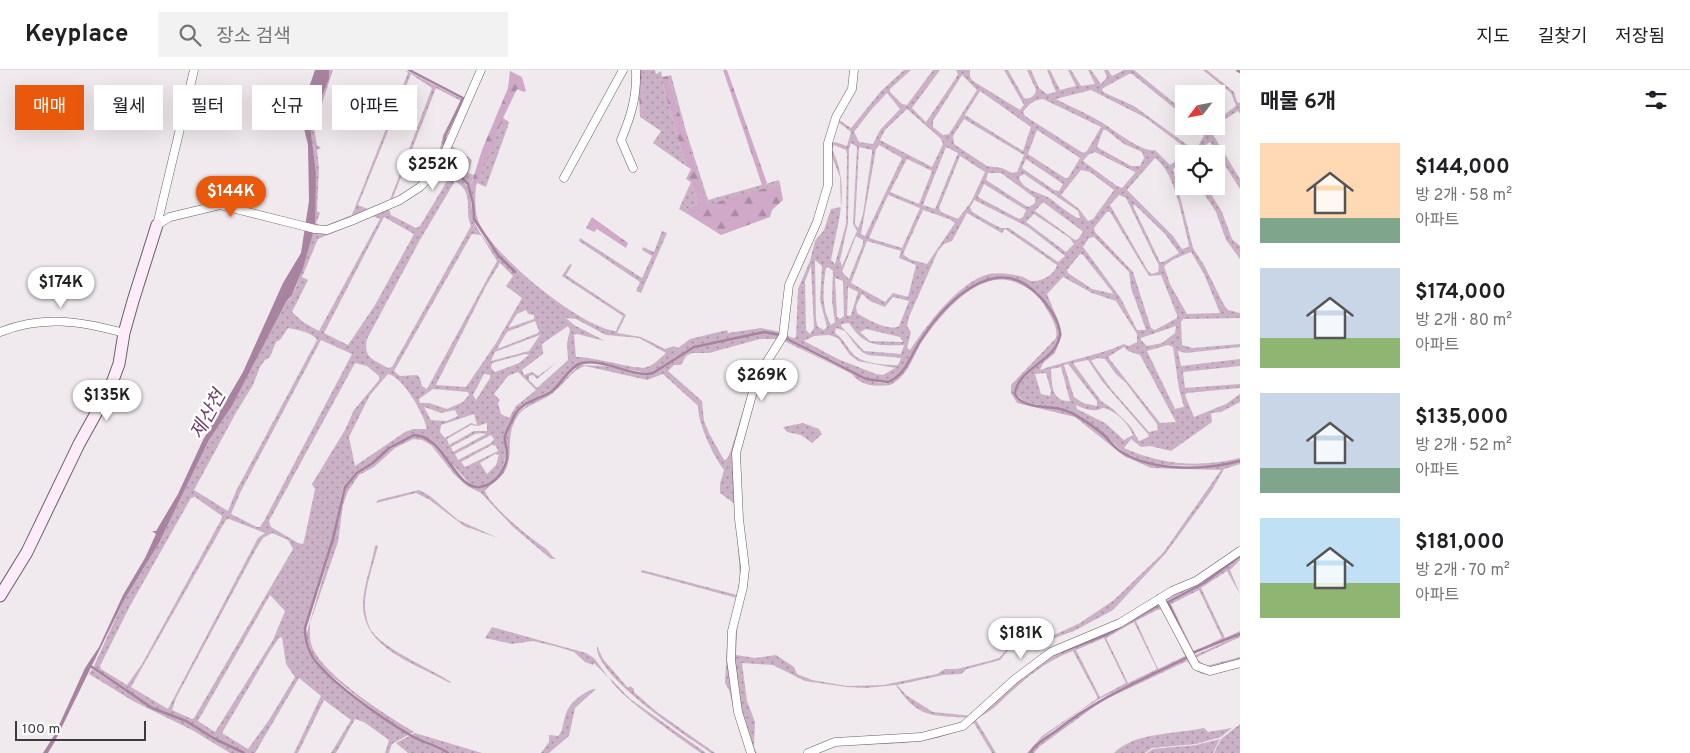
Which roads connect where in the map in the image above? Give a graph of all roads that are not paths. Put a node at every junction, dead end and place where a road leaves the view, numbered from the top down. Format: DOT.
graph roads {
  1 [pos="194,70"];
  2 [pos="481,70"];
  3 [pos="624,70"];
  4 [pos="636,70"];
  5 [pos="854,70"];
  6 [pos="633,168"];
  7 [pos="564,178"];
  8 [pos="157,225"];
  9 [pos="0,332"];
  10 [pos="124,333"];
  11 [pos="1240,551"];
  12 [pos="0,596"];
  13 [pos="1160,598"];
  14 [pos="1240,663"];
  15 [pos="752,753"];
  16 [pos="808,753"];
  1 -- 8 [label="street"];
  2 -- 8 [label="street"];
  3 -- 7 [label="street"];
  4 -- 6 [label="street"];
  5 -- 15 [label="street"];
  8 -- 10 [label="street"];
  9 -- 10 [label="street"];
  10 -- 12 [label="street"];
  11 -- 13 [label="street"];
  13 -- 14 [label="street"];
  13 -- 16 [label="street"];
}
